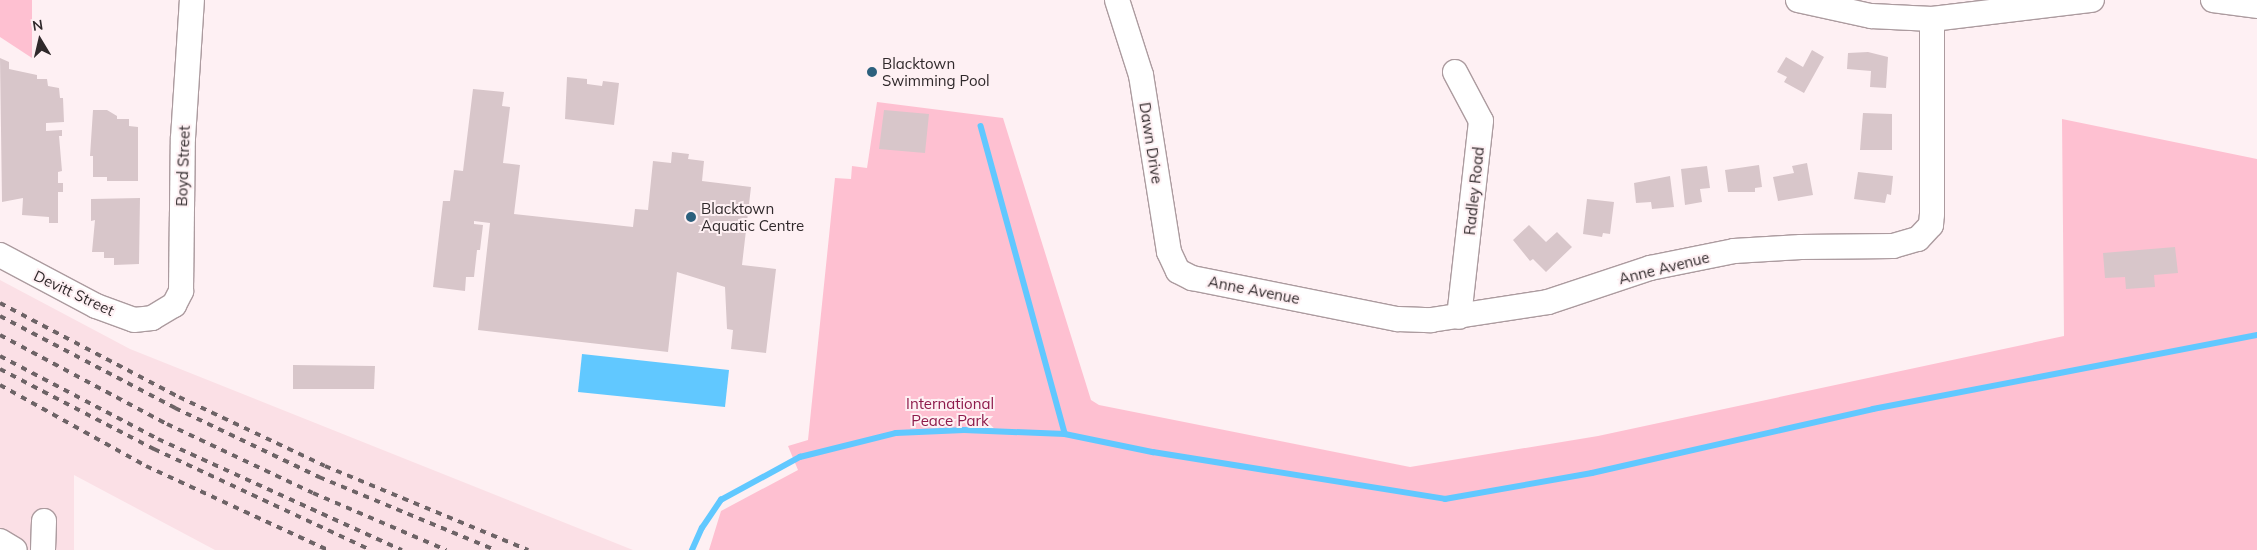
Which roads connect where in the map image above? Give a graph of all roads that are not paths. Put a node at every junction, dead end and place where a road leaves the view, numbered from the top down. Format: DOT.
graph roads {
  1 [pos="192,0"];
  2 [pos="1117,0"];
  3 [pos="1798,0"];
  4 [pos="2092,0"];
  5 [pos="2213,0"];
  6 [pos="2257,6"];
  7 [pos="1932,19"];
  8 [pos="1455,72"];
  9 [pos="0,255"];
  10 [pos="1192,278"];
  11 [pos="1459,316"];
  12 [pos="152,318"];
  13 [pos="44,521"];
  14 [pos="0,541"];
  15 [pos="15,550"];
  16 [pos="43,550"];
  1 -- 12 [label="street, Boyd Street"];
  2 -- 10 [label="street, Dawn Drive"];
  3 -- 7 [label="street"];
  4 -- 7 [label="street"];
  5 -- 6 [label="street"];
  7 -- 11 [label="street, Anne Avenue"];
  8 -- 11 [label="street, Radley Road"];
  9 -- 12 [label="street, Devitt Street"];
  10 -- 11 [label="street, Anne Avenue"];
  13 -- 16 [label="street"];
  14 -- 15 [label="street"];
}
